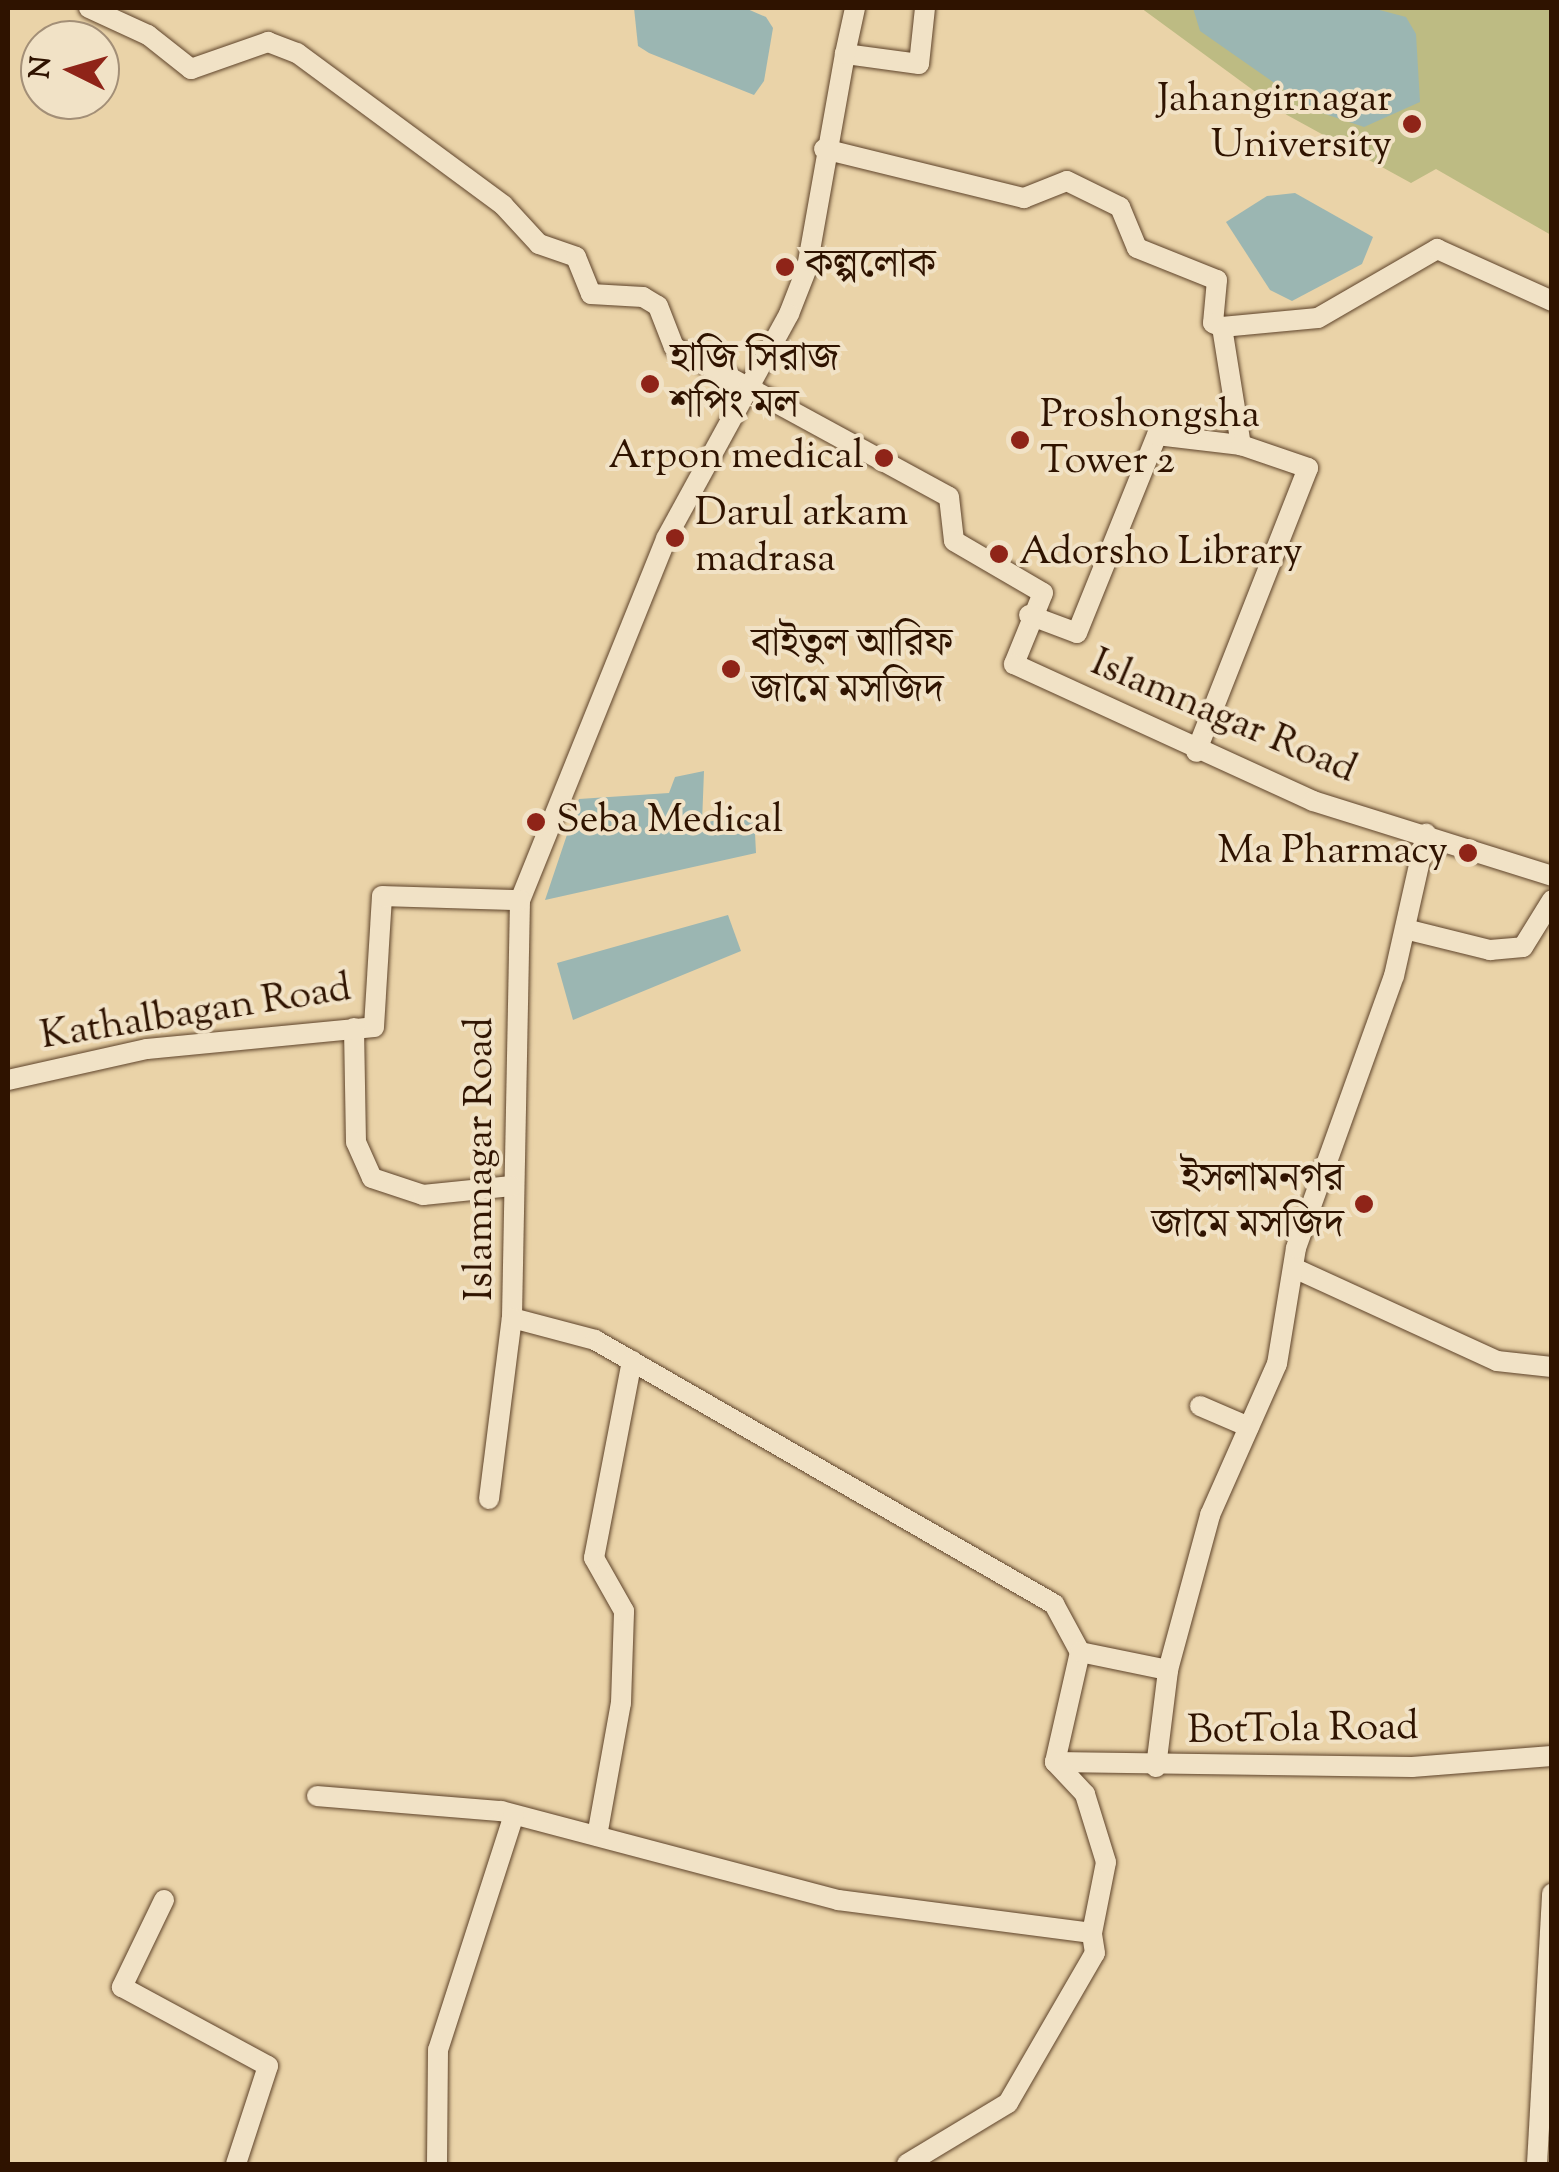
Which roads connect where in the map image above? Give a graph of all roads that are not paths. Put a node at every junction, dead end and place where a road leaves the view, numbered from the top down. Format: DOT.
graph roads {
  1 [pos="89,8"];
  2 [pos="130,8"];
  3 [pos="855,8"];
  4 [pos="925,8"];
  5 [pos="845,54"];
  6 [pos="824,150"];
  7 [pos="1552,301"];
  8 [pos="1222,327"];
  9 [pos="751,392"];
  10 [pos="1241,445"];
  11 [pos="1029,615"];
  12 [pos="1196,752"];
  13 [pos="1426,834"];
  14 [pos="1552,876"];
  15 [pos="520,900"];
  16 [pos="1552,900"];
  17 [pos="1405,930"];
  18 [pos="354,1028"];
  19 [pos="8,1080"];
  20 [pos="512,1186"];
  21 [pos="1294,1268"];
  22 [pos="512,1318"];
  23 [pos="632,1361"];
  24 [pos="1552,1368"];
  25 [pos="1200,1406"];
  26 [pos="1249,1426"];
  27 [pos="489,1499"];
  28 [pos="1080,1652"];
  29 [pos="1168,1670"];
  30 [pos="1552,1756"];
  31 [pos="1054,1762"];
  32 [pos="1156,1768"];
  33 [pos="317,1796"];
  34 [pos="514,1816"];
  35 [pos="596,1836"];
  36 [pos="1552,1893"];
  37 [pos="164,1900"];
  38 [pos="1092,1933"];
  39 [pos="1535,2162"];
  40 [pos="236,2164"];
  41 [pos="436,2164"];
  42 [pos="908,2164"];
  1 -- 2 [label="street"];
  1 -- 9 [label="street, Islamnagar Road"];
  3 -- 5 [label="street, Islamnagar Road"];
  4 -- 5 [label="street"];
  5 -- 6 [label="street, Islamnagar Road"];
  6 -- 8 [label="street"];
  6 -- 9 [label="street, Islamnagar Road"];
  7 -- 8 [label="street"];
  8 -- 10 [label="street"];
  9 -- 11 [label="street, Islamnagar Road"];
  9 -- 15 [label="street, Islamnagar Road"];
  10 -- 11 [label="street"];
  10 -- 12 [label="street"];
  11 -- 12 [label="street, Islamnagar Road"];
  12 -- 13 [label="street, Islamnagar Road"];
  13 -- 14 [label="street, Islamnagar Road"];
  13 -- 17 [label="street"];
  15 -- 18 [label="street, Kathalbagan Road"];
  15 -- 20 [label="street, Islamnagar Road"];
  16 -- 17 [label="street"];
  17 -- 21 [label="street"];
  18 -- 19 [label="street, Kathalbagan Road"];
  18 -- 20 [label="street"];
  20 -- 22 [label="street, Islamnagar Road"];
  21 -- 24 [label="street"];
  21 -- 26 [label="street"];
  22 -- 23 [label="street, Islamnagar Road"];
  22 -- 27 [label="street"];
  23 -- 28 [label="street, Islamnagar Road"];
  23 -- 35 [label="street"];
  25 -- 26 [label="street"];
  26 -- 29 [label="street"];
  28 -- 29 [label="street"];
  28 -- 31 [label="street"];
  29 -- 32 [label="street"];
  30 -- 32 [label="street, BotTola Road"];
  31 -- 32 [label="street, BotTola Road"];
  31 -- 38 [label="street"];
  33 -- 34 [label="street"];
  34 -- 35 [label="street"];
  34 -- 41 [label="street"];
  35 -- 38 [label="street"];
  36 -- 39 [label="street"];
  37 -- 40 [label="street"];
  38 -- 42 [label="street"];
}
